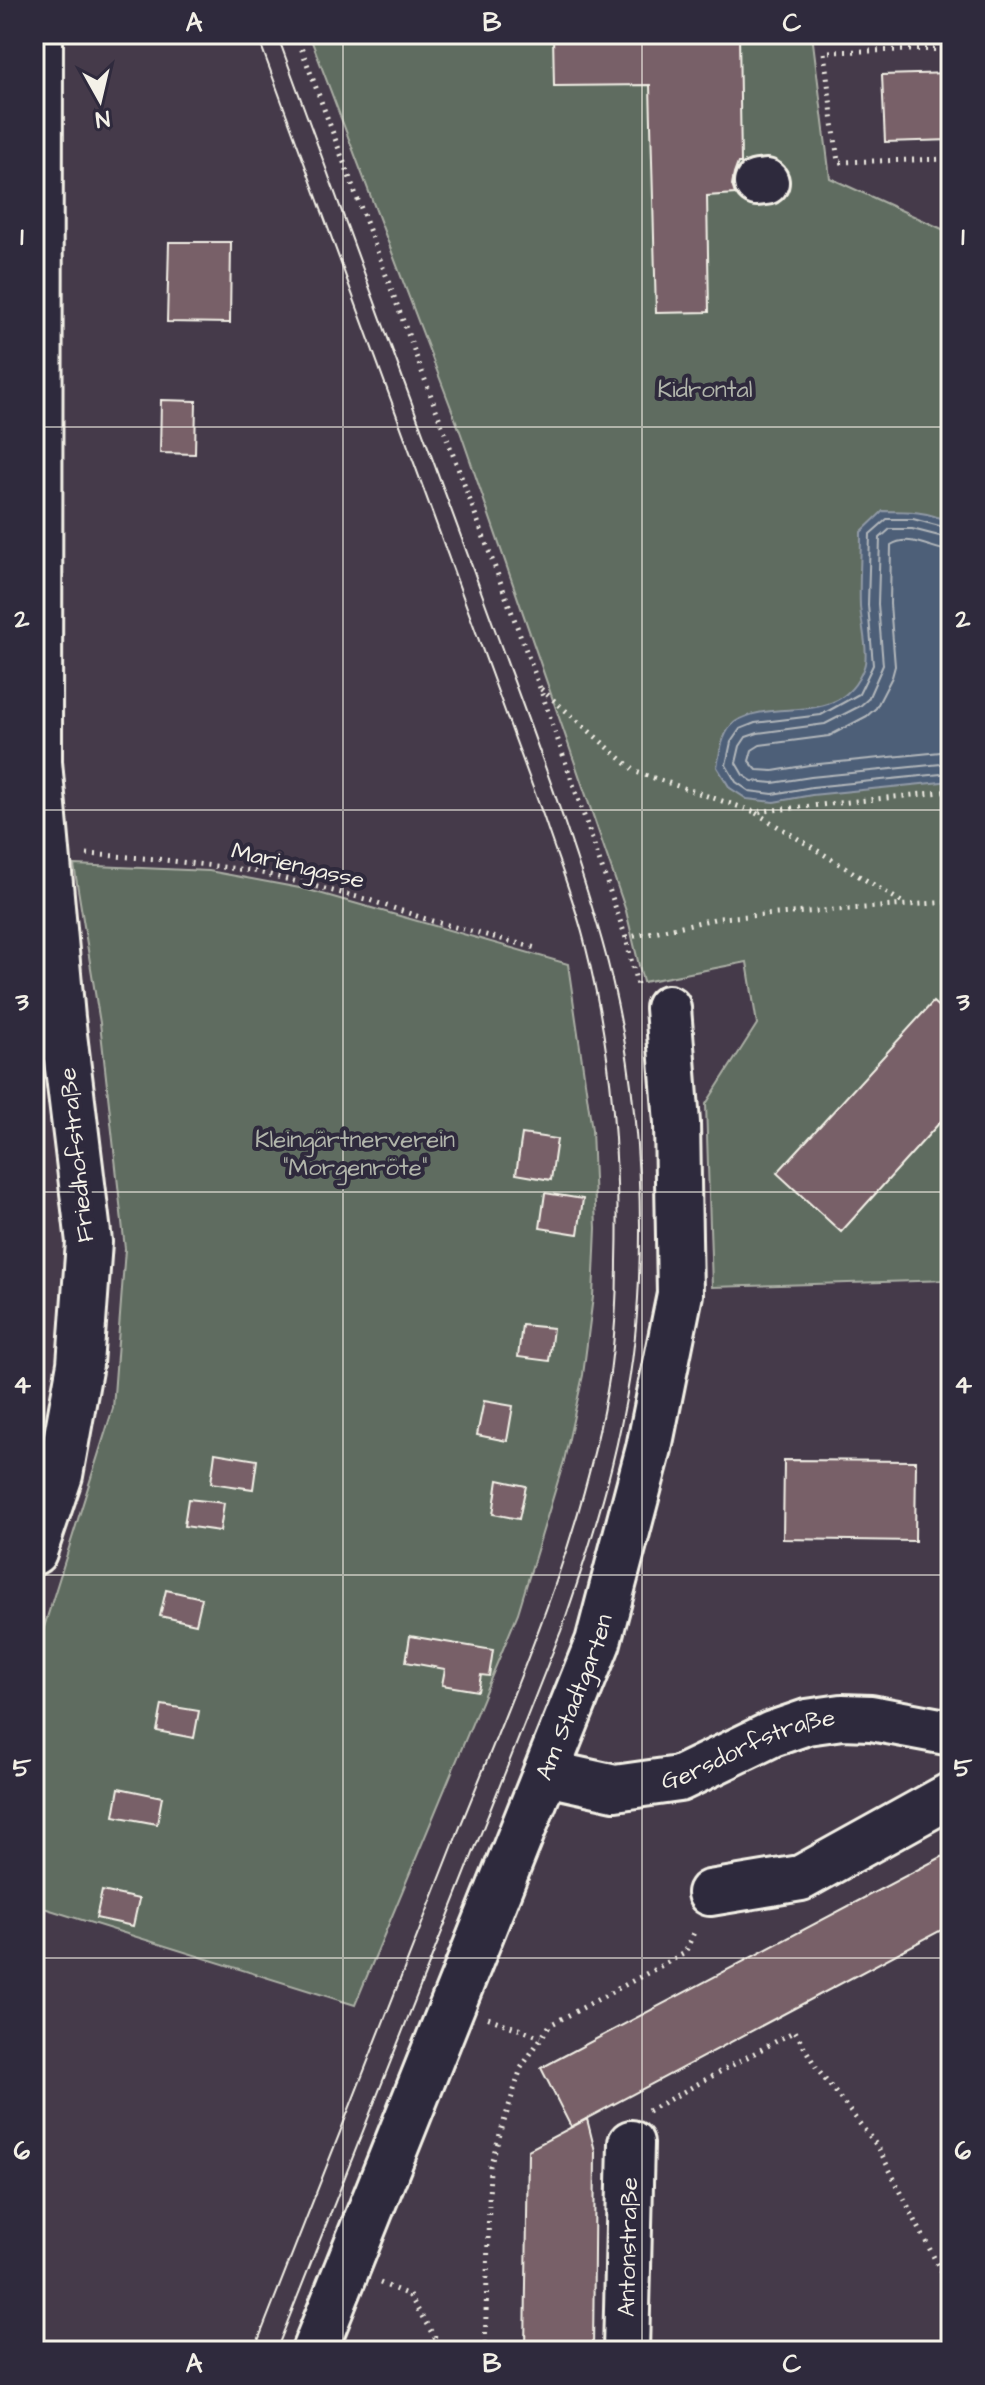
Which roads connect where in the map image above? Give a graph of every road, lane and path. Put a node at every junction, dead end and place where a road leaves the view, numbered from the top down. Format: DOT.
graph roads {
  1 [pos="40,34"];
  2 [pos="296,34"];
  3 [pos="951,49"];
  4 [pos="951,159"];
  5 [pos="540,688"];
  6 [pos="951,791"];
  7 [pos="755,812"];
  8 [pos="46,856"];
  9 [pos="951,902"];
  10 [pos="906,904"];
  11 [pos="536,948"];
  12 [pos="668,1008"];
  13 [pos="34,1552"];
  14 [pos="951,1733"];
  15 [pos="547,1773"];
  16 [pos="951,1795"];
  17 [pos="710,1893"];
  18 [pos="453,2005"];
  19 [pos="541,2037"];
  20 [pos="631,2143"];
  21 [pos="346,2269"];
  22 [pos="951,2291"];
  23 [pos="314,2351"];
  24 [pos="443,2351"];
  25 [pos="485,2351"];
  26 [pos="626,2351"];
  1 -- 8 [label="street, Friedhofstraße"];
  2 -- 5 [label="path"];
  3 -- 4 [label="path"];
  5 -- 7 [label="path"];
  5 -- 10 [label="path"];
  6 -- 7 [label="path"];
  7 -- 10 [label="path"];
  8 -- 11 [label="path, Mariengasse"];
  8 -- 13 [label="street, Friedhofstraße"];
  9 -- 10 [label="path"];
  12 -- 15 [label="street, Am Stadtgarten"];
  14 -- 15 [label="street, Gersdorfstraße"];
  15 -- 18 [label="street, Am Stadtgarten"];
  16 -- 17 [label="street"];
  17 -- 19 [label="path"];
  18 -- 19 [label="path"];
  18 -- 21 [label="street, Am Stadtgarten"];
  19 -- 25 [label="path"];
  20 -- 22 [label="path"];
  20 -- 26 [label="street, Antonstraße"];
  21 -- 23 [label="street, Am Stadtgarten"];
  21 -- 24 [label="path"];
}
